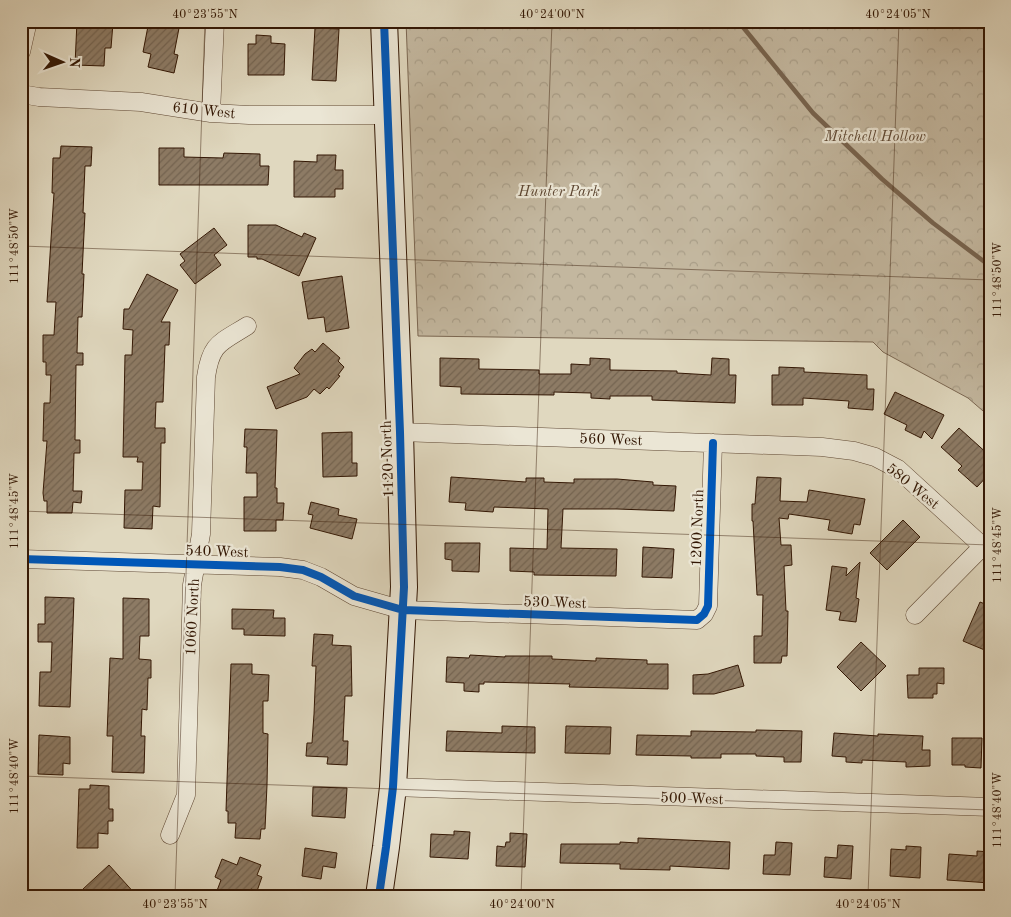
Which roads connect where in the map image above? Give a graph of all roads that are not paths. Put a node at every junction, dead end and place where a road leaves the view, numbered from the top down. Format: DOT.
graph roads {
  1 [pos="28,21"];
  2 [pos="215,21"];
  3 [pos="384,21"];
  4 [pos="21,52"];
  5 [pos="21,94"];
  6 [pos="211,112"];
  7 [pos="388,115"];
  8 [pos="247,326"];
  9 [pos="400,432"];
  10 [pos="713,442"];
  11 [pos="822,447"];
  12 [pos="986,549"];
  13 [pos="21,559"];
  14 [pos="196,564"];
  15 [pos="403,610"];
  16 [pos="704,614"];
  17 [pos="914,615"];
  18 [pos="393,788"];
  19 [pos="990,807"];
  20 [pos="170,835"];
  21 [pos="378,896"];
  1 -- 4 [label="street"];
  2 -- 6 [label="street"];
  3 -- 7 [label="street, 1120 North"];
  5 -- 6 [label="street, 610 West"];
  6 -- 7 [label="street, 610 West"];
  7 -- 9 [label="street, 1120 North"];
  8 -- 14 [label="street, 1060 North"];
  9 -- 10 [label="street, 560 West"];
  9 -- 15 [label="street, 1120 North"];
  10 -- 11 [label="street, 560 West"];
  10 -- 16 [label="street, 1200 North"];
  11 -- 12 [label="street, 580 West"];
  12 -- 17 [label="street"];
  13 -- 14 [label="street, 540 West"];
  14 -- 15 [label="street, 540 West"];
  14 -- 20 [label="street, 1060 North"];
  15 -- 16 [label="street, 530 West"];
  15 -- 18 [label="street, 1120 North"];
  18 -- 19 [label="street, 500 West"];
  18 -- 21 [label="street, 1120 North"];
}
